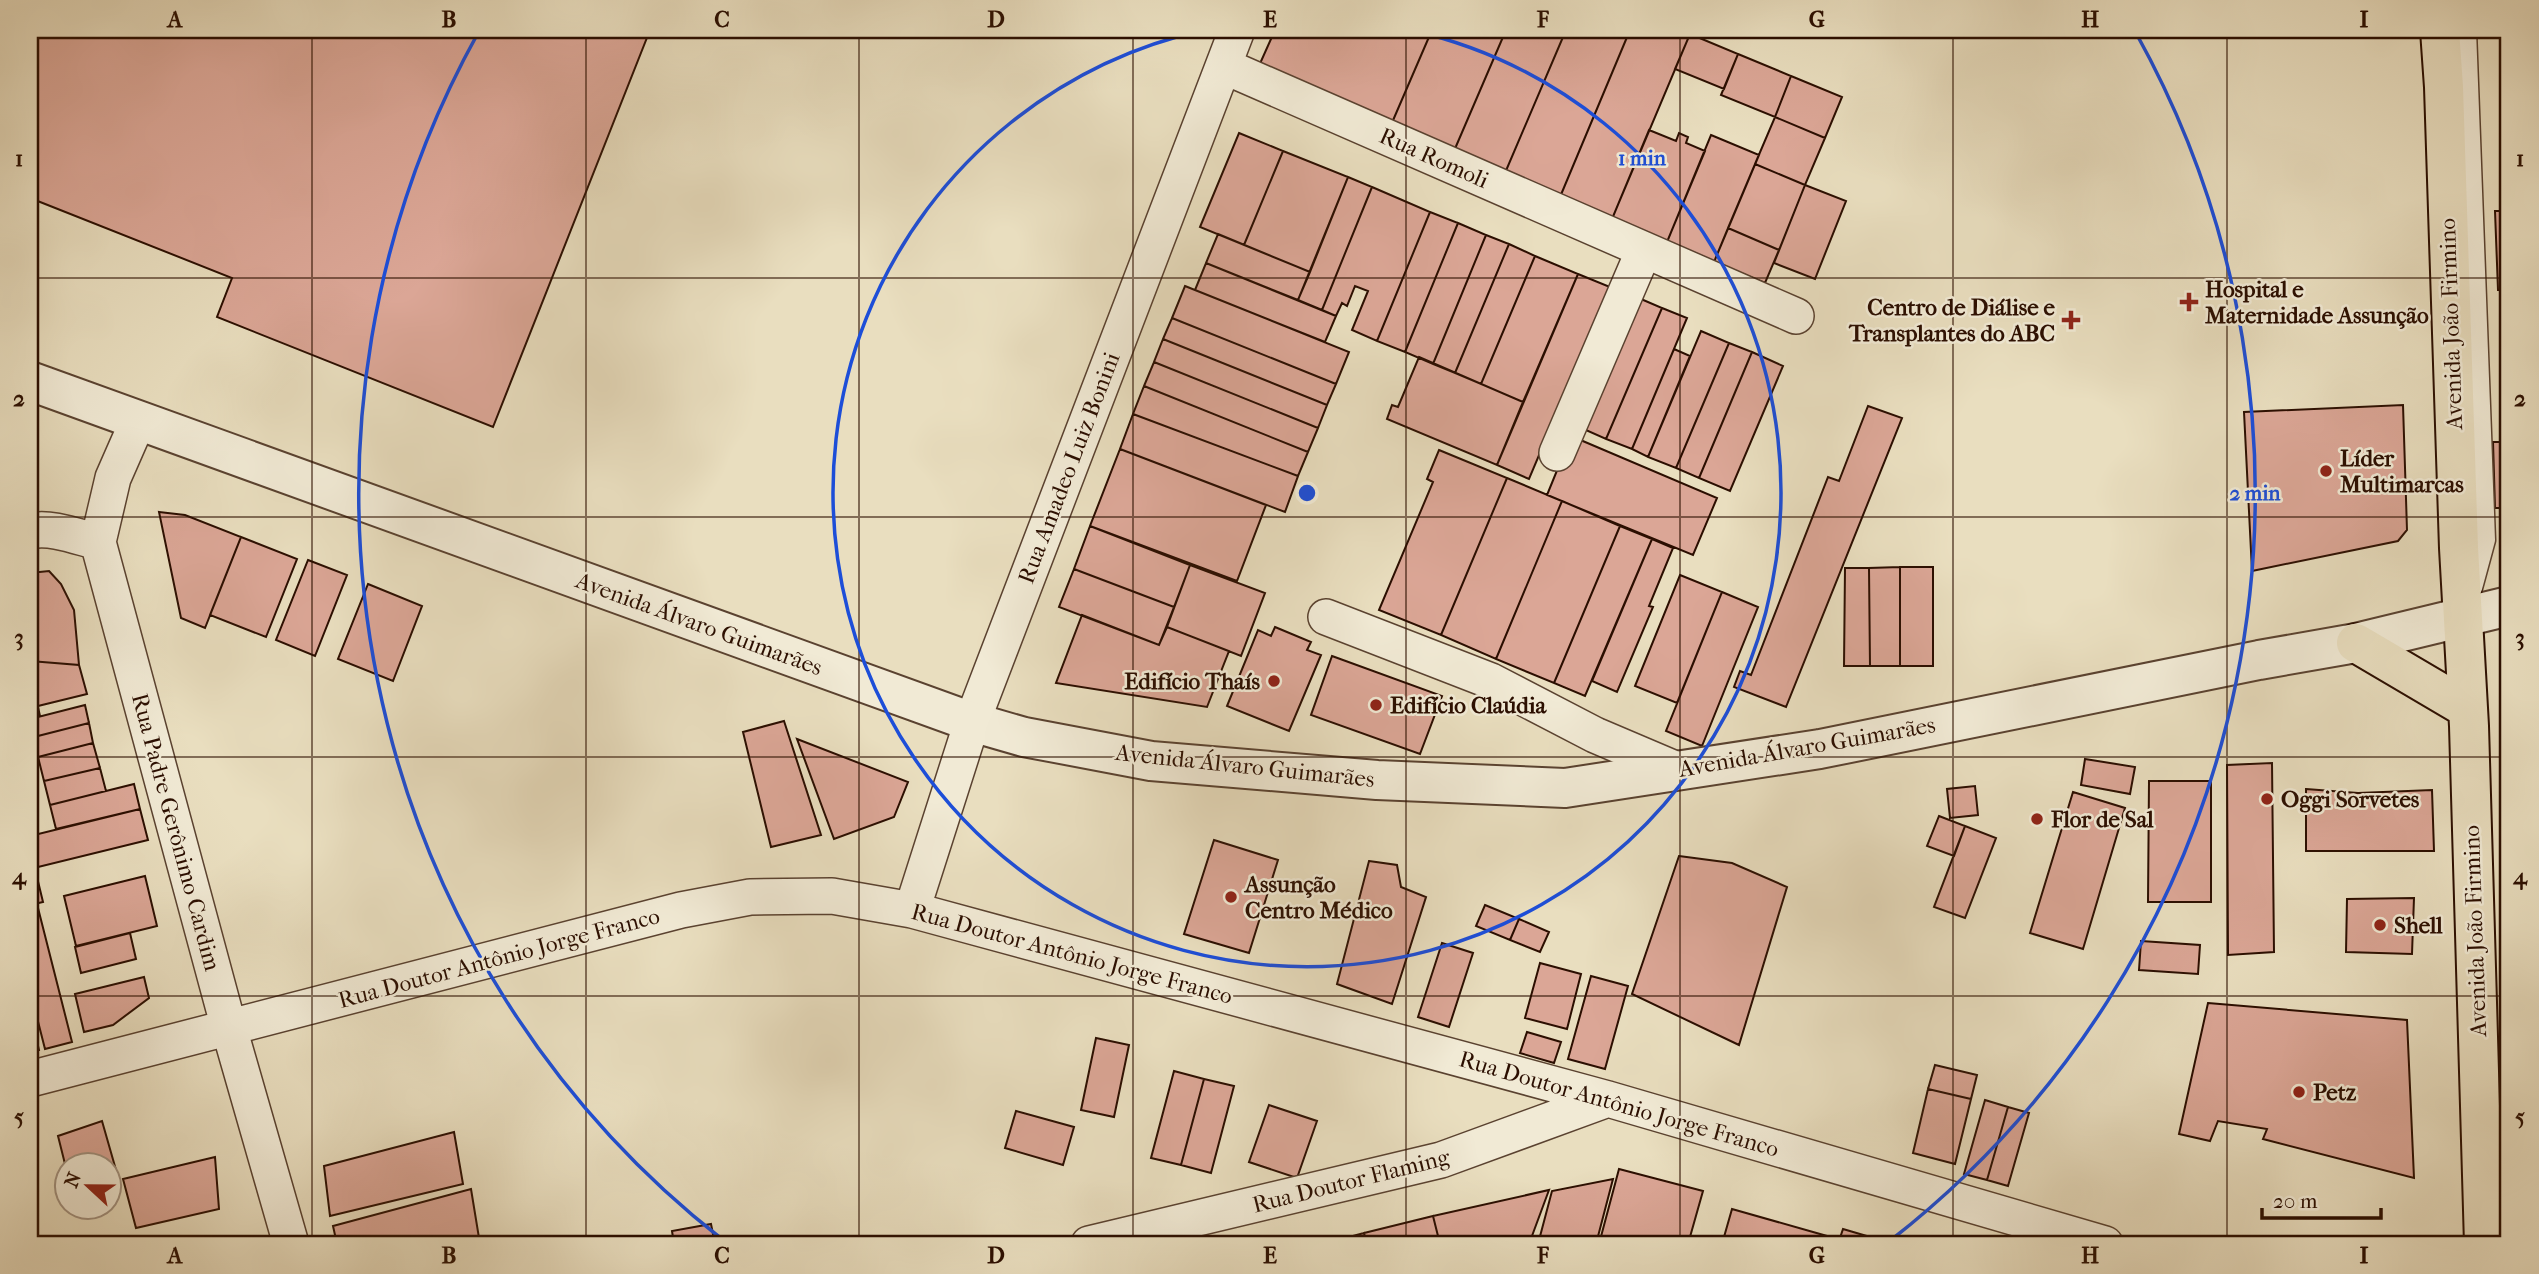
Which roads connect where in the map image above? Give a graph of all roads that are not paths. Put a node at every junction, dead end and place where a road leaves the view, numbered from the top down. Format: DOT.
graph roads {
  1 [pos="1237,30"];
  2 [pos="2440,30"];
  3 [pos="2467,30"];
  4 [pos="1224,66"];
  5 [pos="1644,250"];
  6 [pos="1796,316"];
  7 [pos="30,381"];
  8 [pos="138,421"];
  9 [pos="1558,453"];
  10 [pos="30,531"];
  11 [pos="98,542"];
  12 [pos="2509,606"];
  13 [pos="1326,617"];
  14 [pos="2464,618"];
  15 [pos="2356,643"];
  16 [pos="2468,709"];
  17 [pos="972,722"];
  18 [pos="1675,769"];
  19 [pos="912,910"];
  20 [pos="229,1028"];
  21 [pos="30,1079"];
  22 [pos="1608,1099"];
  23 [pos="291,1244"];
  24 [pos="1089,1244"];
  25 [pos="2105,1244"];
  26 [pos="2484,1244"];
  1 -- 4 [label="street, Rua Amadeo Luiz Bonini"];
  2 -- 14 [label="main road, Avenida João Firmino"];
  3 -- 14 [label="lane"];
  4 -- 5 [label="street, Rua Romoli"];
  4 -- 17 [label="street, Rua Amadeo Luiz Bonini"];
  5 -- 6 [label="street, Rua Romoli"];
  5 -- 9 [label="street"];
  7 -- 8 [label="street, Avenida Álvaro Guimarães"];
  8 -- 11 [label="street, Rua Padre Gerônimo Cardim"];
  8 -- 17 [label="street, Avenida Álvaro Guimarães"];
  10 -- 11 [label="street"];
  11 -- 20 [label="street, Rua Padre Gerônimo Cardim"];
  12 -- 14 [label="street"];
  13 -- 18 [label="street"];
  14 -- 15 [label="street, Avenida Álvaro Guimarães"];
  14 -- 16 [label="main road, Avenida João Firmino"];
  15 -- 16 [label="main road"];
  15 -- 18 [label="street, Avenida Álvaro Guimarães"];
  16 -- 26 [label="main road, Avenida João Firmino"];
  17 -- 18 [label="street, Avenida Álvaro Guimarães"];
  17 -- 19 [label="street, Rua Amadeo Luiz Bonini"];
  19 -- 20 [label="street, Rua Doutor Antônio Jorge Franco"];
  19 -- 22 [label="street, Rua Doutor Antônio Jorge Franco"];
  20 -- 21 [label="street, Rua Doutor Antônio Jorge Franco"];
  20 -- 23 [label="street, Rua Padre Gerônimo Cardim"];
  22 -- 24 [label="street, Rua Doutor Flaming"];
  22 -- 25 [label="street, Rua Doutor Antônio Jorge Franco"];
}
